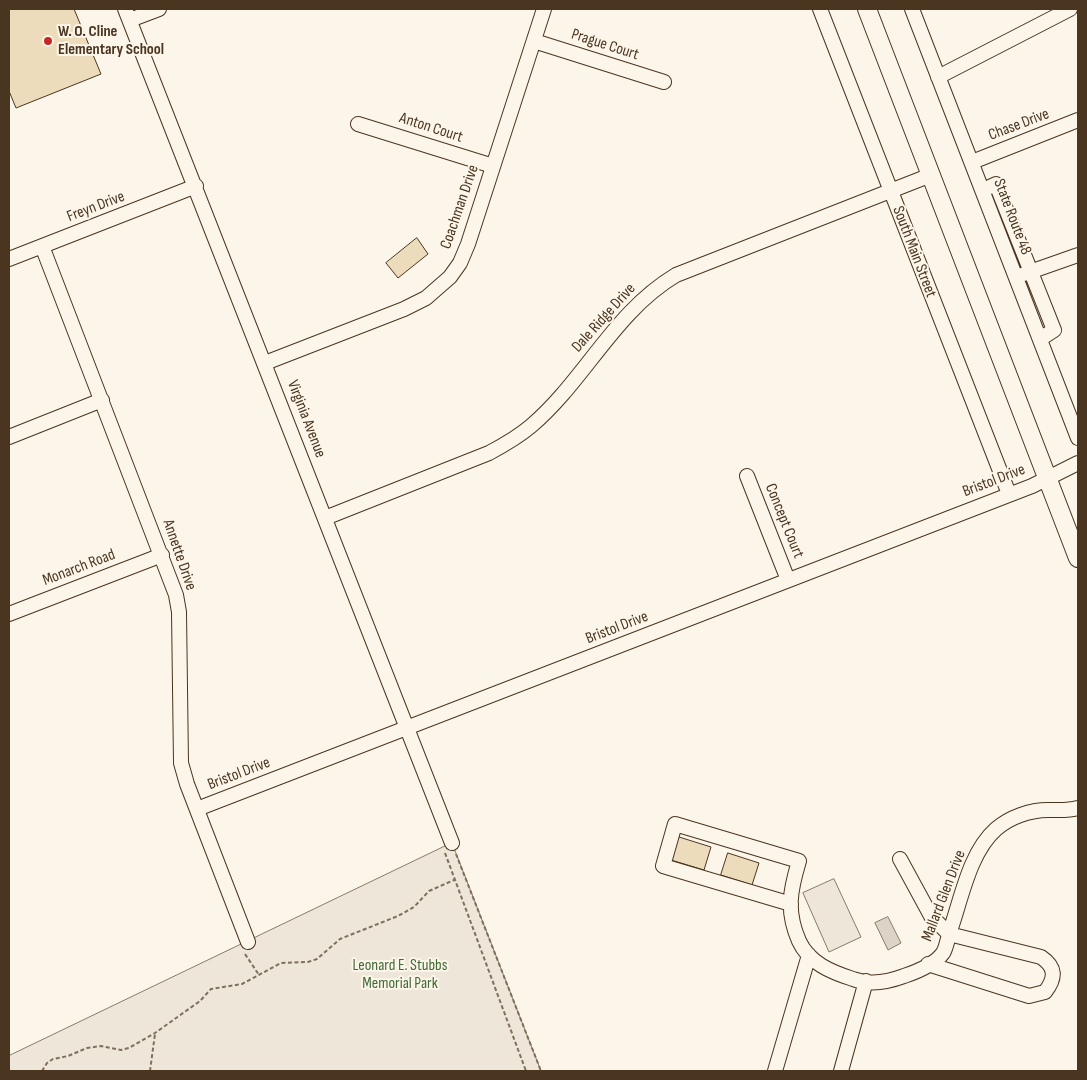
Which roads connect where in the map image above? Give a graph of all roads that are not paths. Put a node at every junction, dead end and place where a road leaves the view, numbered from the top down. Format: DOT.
graph roads {
  1 [pos="159,9"];
  2 [pos="544,9"];
  3 [pos="820,9"];
  4 [pos="867,9"];
  5 [pos="912,9"];
  6 [pos="1070,9"];
  7 [pos="128,14"];
  8 [pos="534,42"];
  9 [pos="938,77"];
  10 [pos="664,82"];
  11 [pos="1078,120"];
  12 [pos="358,124"];
  13 [pos="972,162"];
  14 [pos="493,166"];
  15 [pos="931,175"];
  16 [pos="196,186"];
  17 [pos="983,190"];
  18 [pos="890,191"];
  19 [pos="42,246"];
  20 [pos="1078,255"];
  21 [pos="9,259"];
  22 [pos="1031,272"];
  23 [pos="1016,276"];
  24 [pos="1040,339"];
  25 [pos="266,363"];
  26 [pos="102,400"];
  27 [pos="9,437"];
  28 [pos="1078,438"];
  29 [pos="1078,463"];
  30 [pos="747,476"];
  31 [pos="1049,478"];
  32 [pos="1008,494"];
  33 [pos="325,518"];
  34 [pos="162,555"];
  35 [pos="1078,558"];
  36 [pos="788,580"];
  37 [pos="9,614"];
  38 [pos="407,727"];
  39 [pos="1078,808"];
  40 [pos="197,810"];
  41 [pos="448,846"];
  42 [pos="900,859"];
  43 [pos="791,904"];
  44 [pos="949,934"];
  45 [pos="248,942"];
  46 [pos="809,955"];
  47 [pos="928,964"];
  48 [pos="866,981"];
  49 [pos="775,1071"];
  50 [pos="842,1071"];
  1 -- 7 [label="street"];
  2 -- 8 [label="street, Coachman Drive"];
  3 -- 18 [label="street, South Main Street"];
  4 -- 15 [label="main road"];
  5 -- 9 [label="street, State Route 48"];
  6 -- 9 [label="street"];
  7 -- 16 [label="street, Virginia Avenue"];
  8 -- 10 [label="street, Prague Court"];
  8 -- 14 [label="street, Coachman Drive"];
  9 -- 13 [label="street, State Route 48"];
  11 -- 13 [label="street, Chase Drive"];
  12 -- 14 [label="street, Anton Court"];
  13 -- 17 [label="street, State Route 48"];
  14 -- 25 [label="street, Coachman Drive"];
  15 -- 18 [label="street, Dale Ridge Drive"];
  15 -- 31 [label="main road"];
  16 -- 19 [label="street, Freyn Drive"];
  16 -- 25 [label="street, Virginia Avenue"];
  17 -- 22 [label="street"];
  17 -- 23 [label="street, State Route 48"];
  18 -- 32 [label="street, South Main Street"];
  18 -- 33 [label="street, Dale Ridge Drive"];
  19 -- 21 [label="street, Freyn Drive"];
  19 -- 26 [label="street, Annette Drive"];
  20 -- 22 [label="street"];
  22 -- 23 [label="street"];
  22 -- 24 [label="street"];
  23 -- 24 [label="street, State Route 48"];
  24 -- 28 [label="street, State Route 48"];
  25 -- 33 [label="street, Virginia Avenue"];
  26 -- 27 [label="street"];
  26 -- 34 [label="street, Annette Drive"];
  29 -- 31 [label="street, Bristol Drive"];
  30 -- 36 [label="street, Concept Court"];
  31 -- 32 [label="street, Bristol Drive"];
  31 -- 35 [label="main road"];
  32 -- 36 [label="street, Bristol Drive"];
  33 -- 38 [label="street, Virginia Avenue"];
  34 -- 37 [label="street, Monarch Road"];
  34 -- 40 [label="street, Annette Drive"];
  36 -- 38 [label="street, Bristol Drive"];
  38 -- 40 [label="street, Bristol Drive"];
  38 -- 41 [label="street, Virginia Avenue"];
  39 -- 44 [label="street, Mallard Glen Drive"];
  40 -- 45 [label="street, Annette Drive"];
  42 -- 44 [label="street"];
  43 -- 43 [label="street, Mallard Glen Drive"];
  43 -- 46 [label="street, Mallard Glen Drive"];
  44 -- 47 [label="street, Mallard Glen Drive"];
  44 -- 47 [label="street"];
  46 -- 48 [label="street, Mallard Glen Drive"];
  46 -- 49 [label="street"];
  47 -- 48 [label="street, Mallard Glen Drive"];
  48 -- 50 [label="street"];
}
